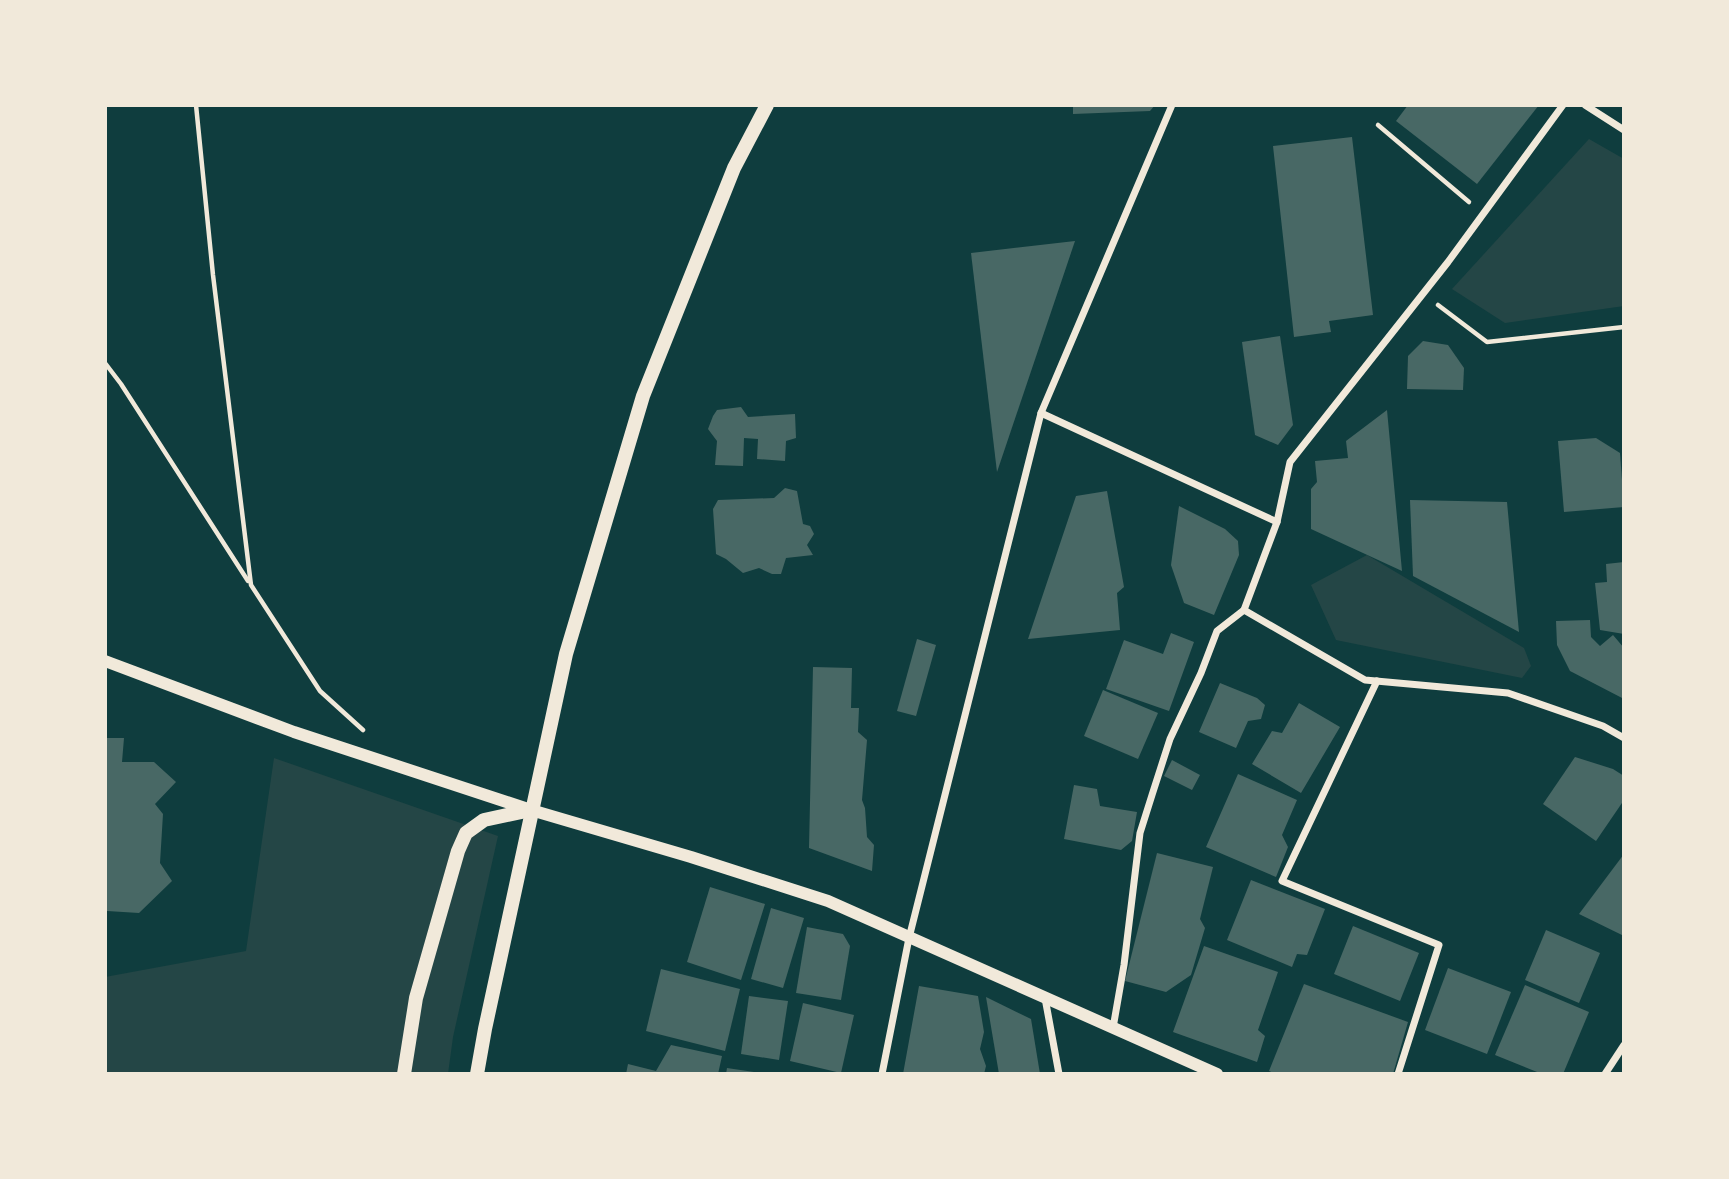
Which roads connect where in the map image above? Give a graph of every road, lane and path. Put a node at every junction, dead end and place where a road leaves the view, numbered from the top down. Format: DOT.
graph roads {
  1 [pos="196,105"];
  2 [pos="767,105"];
  3 [pos="1172,105"];
  4 [pos="1563,105"];
  5 [pos="1585,105"];
  6 [pos="1378,125"];
  7 [pos="1624,130"];
  8 [pos="1483,214"];
  9 [pos="1423,294"];
  10 [pos="1624,327"];
  11 [pos="105,363"];
  12 [pos="1041,413"];
  13 [pos="1277,522"];
  14 [pos="251,585"];
  15 [pos="1244,610"];
  16 [pos="105,661"];
  17 [pos="1377,681"];
  18 [pos="367,734"];
  19 [pos="1624,738"];
  20 [pos="531,810"];
  21 [pos="909,938"];
  22 [pos="1045,998"];
  23 [pos="1113,1028"];
  24 [pos="1624,1045"];
  25 [pos="404,1074"];
  26 [pos="477,1074"];
  27 [pos="882,1074"];
  28 [pos="1059,1074"];
  29 [pos="1215,1074"];
  30 [pos="1398,1074"];
  31 [pos="1605,1074"];
  1 -- 14 [label="path"];
  2 -- 20 [label="main road"];
  3 -- 12 [label="street"];
  4 -- 8 [label="street"];
  5 -- 7 [label="street"];
  6 -- 8 [label="path"];
  8 -- 9 [label="street"];
  9 -- 10 [label="path"];
  9 -- 13 [label="street"];
  11 -- 14 [label="path"];
  12 -- 13 [label="street"];
  12 -- 21 [label="street"];
  13 -- 15 [label="street"];
  14 -- 18 [label="path"];
  15 -- 17 [label="street"];
  15 -- 23 [label="street"];
  16 -- 20 [label="street"];
  17 -- 19 [label="street"];
  17 -- 30 [label="street"];
  20 -- 21 [label="street"];
  20 -- 25 [label="main road"];
  20 -- 26 [label="main road"];
  21 -- 22 [label="street"];
  21 -- 27 [label="street"];
  22 -- 23 [label="street"];
  22 -- 28 [label="street"];
  23 -- 29 [label="street"];
  24 -- 31 [label="street"];
}
